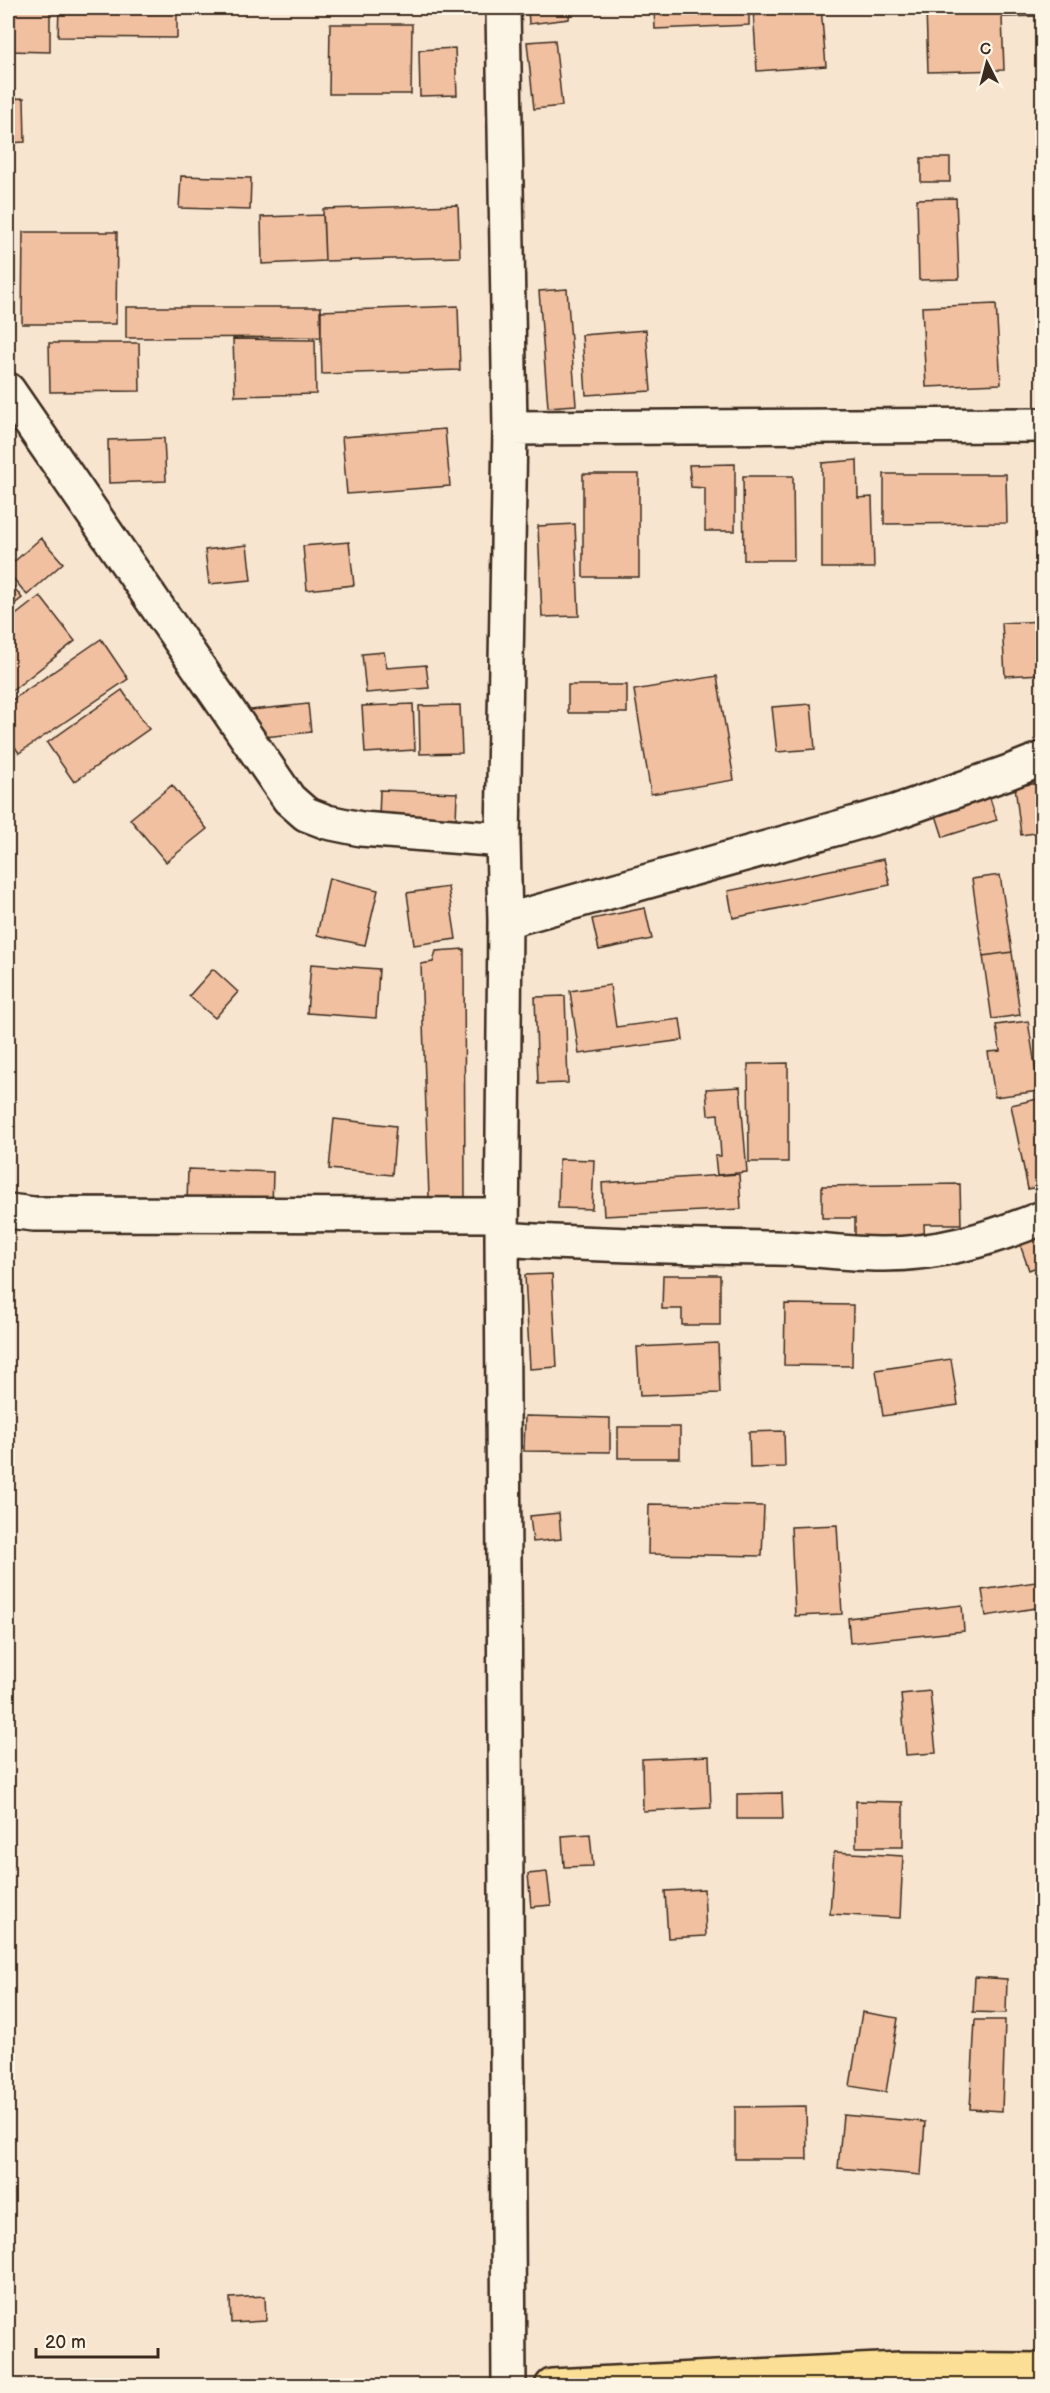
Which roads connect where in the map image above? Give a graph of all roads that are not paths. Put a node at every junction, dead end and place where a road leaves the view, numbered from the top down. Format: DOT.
graph roads {
  1 [pos="503,8"];
  2 [pos="8,390"];
  3 [pos="1042,424"];
  4 [pos="510,428"];
  5 [pos="1042,759"];
  6 [pos="503,840"];
  7 [pos="505,921"];
  8 [pos="8,1211"];
  9 [pos="1042,1218"];
  10 [pos="502,1227"];
  11 [pos="1042,2370"];
  12 [pos="509,2385"];
  13 [pos="552,2385"];
  1 -- 4 [label="street"];
  2 -- 6 [label="street"];
  3 -- 4 [label="street"];
  4 -- 6 [label="street"];
  5 -- 7 [label="street"];
  6 -- 7 [label="street"];
  7 -- 10 [label="street"];
  8 -- 10 [label="street"];
  9 -- 10 [label="street"];
  10 -- 12 [label="street"];
  11 -- 13 [label="main road"];
}
